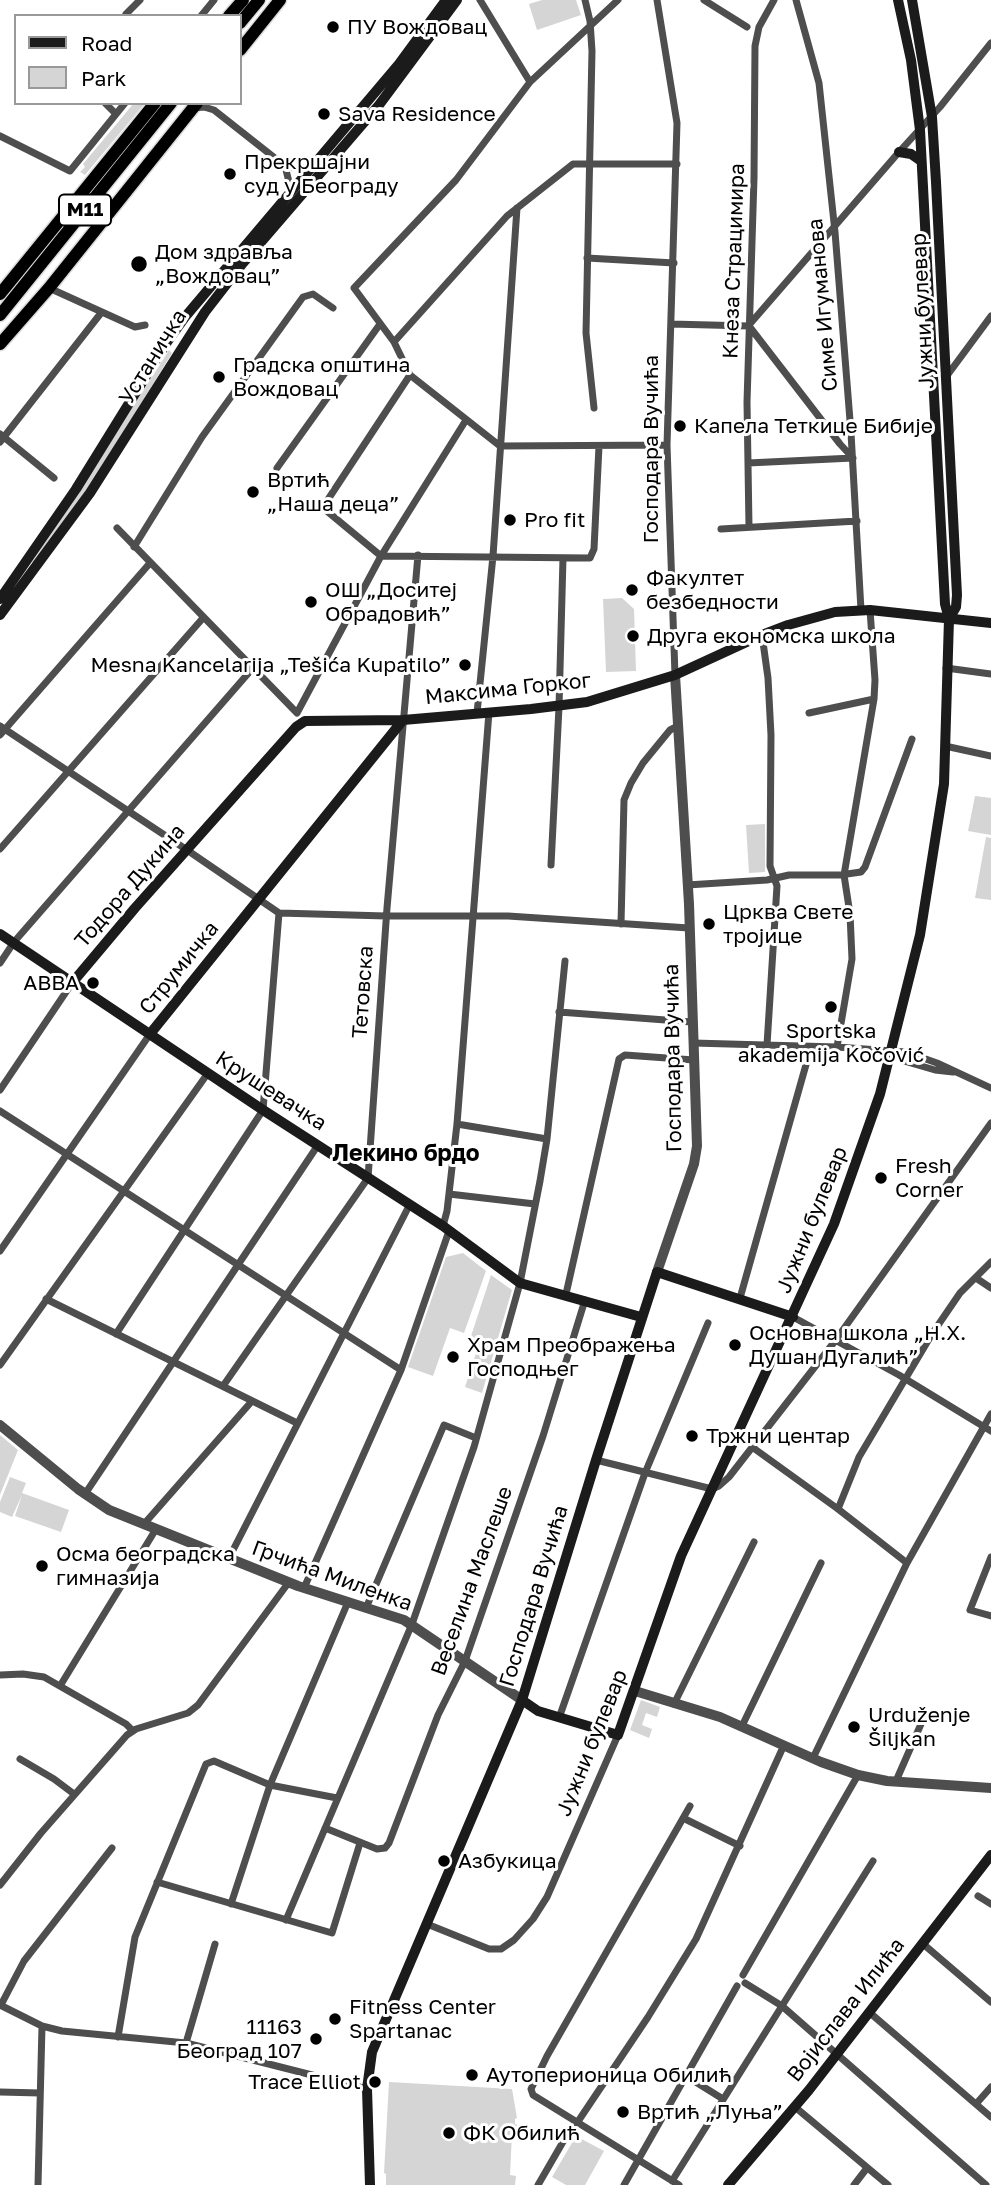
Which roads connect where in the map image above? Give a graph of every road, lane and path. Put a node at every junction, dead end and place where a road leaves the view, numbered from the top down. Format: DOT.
graph roads {
  1 [pos="140,0"];
  2 [pos="214,0"];
  3 [pos="259,0"];
  4 [pos="280,0"];
  5 [pos="446,0"];
  6 [pos="457,0"];
  7 [pos="480,0"];
  8 [pos="584,0"];
  9 [pos="618,0"];
  10 [pos="657,0"];
  11 [pos="704,0"];
  12 [pos="774,0"];
  13 [pos="796,0"];
  14 [pos="898,0"];
  15 [pos="912,0"];
  16 [pos="126,14"];
  17 [pos="203,14"];
  18 [pos="242,21"];
  19 [pos="591,26"];
  20 [pos="747,27"];
  21 [pos="991,43"];
  22 [pos="242,48"];
  23 [pos="530,82"];
  24 [pos="107,105"];
  25 [pos="123,105"];
  26 [pos="153,105"];
  27 [pos="169,105"];
  28 [pos="195,106"];
  29 [pos="213,106"];
  30 [pos="116,114"];
  31 [pos="932,117"];
  32 [pos="920,130"];
  33 [pos="0,136"];
  34 [pos="899,152"];
  35 [pos="921,161"];
  36 [pos="589,163"];
  37 [pos="677,164"];
  38 [pos="315,165"];
  39 [pos="285,166"];
  40 [pos="289,196"];
  41 [pos="517,208"];
  42 [pos="835,227"];
  43 [pos="587,258"];
  44 [pos="674,263"];
  45 [pos="48,288"];
  46 [pos="0,294"];
  47 [pos="333,309"];
  48 [pos="101,313"];
  49 [pos="0,315"];
  50 [pos="991,316"];
  51 [pos="380,324"];
  52 [pos="671,324"];
  53 [pos="145,325"];
  54 [pos="749,326"];
  55 [pos="394,342"];
  56 [pos="0,344"];
  57 [pos="410,375"];
  58 [pos="946,377"];
  59 [pos="594,408"];
  60 [pos="466,420"];
  61 [pos="1,438"];
  62 [pos="667,445"];
  63 [pos="500,446"];
  64 [pos="598,446"];
  65 [pos="853,458"];
  66 [pos="748,463"];
  67 [pos="277,468"];
  68 [pos="54,478"];
  69 [pos="857,521"];
  70 [pos="749,527"];
  71 [pos="117,528"];
  72 [pos="721,529"];
  73 [pos="134,547"];
  74 [pos="418,555"];
  75 [pos="380,556"];
  76 [pos="493,556"];
  77 [pos="563,558"];
  78 [pos="150,563"];
  79 [pos="0,599"];
  80 [pos="866,610"];
  81 [pos="0,615"];
  82 [pos="203,618"];
  83 [pos="949,619"];
  84 [pos="991,623"];
  85 [pos="762,635"];
  86 [pos="946,668"];
  87 [pos="252,669"];
  88 [pos="991,674"];
  89 [pos="675,675"];
  90 [pos="874,699"];
  91 [pos="559,707"];
  92 [pos="489,712"];
  93 [pos="477,713"];
  94 [pos="809,713"];
  95 [pos="302,717"];
  96 [pos="403,720"];
  97 [pos="678,726"];
  98 [pos="2,731"];
  99 [pos="912,740"];
  100 [pos="945,746"];
  101 [pos="991,756"];
  102 [pos="68,771"];
  103 [pos="128,812"];
  104 [pos="0,849"];
  105 [pos="187,850"];
  106 [pos="551,865"];
  107 [pos="844,875"];
  108 [pos="776,879"];
  109 [pos="687,885"];
  110 [pos="259,898"];
  111 [pos="279,913"];
  112 [pos="386,916"];
  113 [pos="473,916"];
  114 [pos="621,924"];
  115 [pos="690,928"];
  116 [pos="0,934"];
  117 [pos="14,942"];
  118 [pos="565,961"];
  119 [pos="0,963"];
  120 [pos="72,983"];
  121 [pos="559,1012"];
  122 [pos="692,1022"];
  123 [pos="150,1034"];
  124 [pos="693,1043"];
  125 [pos="767,1045"];
  126 [pos="811,1047"];
  127 [pos="837,1047"];
  128 [pos="892,1053"];
  129 [pos="694,1060"];
  130 [pos="208,1073"];
  131 [pos="991,1088"];
  132 [pos="0,1090"];
  133 [pos="263,1110"];
  134 [pos="0,1111"];
  135 [pos="457,1124"];
  136 [pos="991,1124"];
  137 [pos="547,1139"];
  138 [pos="317,1144"];
  139 [pos="67,1154"];
  140 [pos="368,1178"];
  141 [pos="124,1191"];
  142 [pos="449,1194"];
  143 [pos="410,1204"];
  144 [pos="535,1204"];
  145 [pos="446,1229"];
  146 [pos="185,1230"];
  147 [pos="0,1251"];
  148 [pos="991,1262"];
  149 [pos="237,1265"];
  150 [pos="657,1272"];
  151 [pos="976,1278"];
  152 [pos="520,1283"];
  153 [pos="991,1288"];
  154 [pos="566,1294"];
  155 [pos="286,1296"];
  156 [pos="740,1298"];
  157 [pos="46,1299"];
  158 [pos="584,1300"];
  159 [pos="641,1317"];
  160 [pos="793,1317"];
  161 [pos="708,1323"];
  162 [pos="343,1333"];
  163 [pos="116,1334"];
  164 [pos="836,1339"];
  165 [pos="173,1362"];
  166 [pos="0,1365"];
  167 [pos="401,1370"];
  168 [pos="905,1379"];
  169 [pos="223,1387"];
  170 [pos="251,1401"];
  171 [pos="991,1414"];
  172 [pos="296,1423"];
  173 [pos="0,1425"];
  174 [pos="984,1426"];
  175 [pos="991,1431"];
  176 [pos="476,1438"];
  177 [pos="752,1447"];
  178 [pos="596,1460"];
  179 [pos="645,1474"];
  180 [pos="712,1489"];
  181 [pos="85,1494"];
  182 [pos="838,1508"];
  183 [pos="144,1524"];
  184 [pos="156,1530"];
  185 [pos="754,1542"];
  186 [pos="991,1558"];
  187 [pos="229,1559"];
  188 [pos="821,1563"];
  189 [pos="906,1563"];
  190 [pos="289,1582"];
  191 [pos="304,1588"];
  192 [pos="348,1602"];
  193 [pos="366,1608"];
  194 [pos="991,1616"];
  195 [pos="412,1624"];
  196 [pos="466,1661"];
  197 [pos="0,1675"];
  198 [pos="60,1686"];
  199 [pos="635,1691"];
  200 [pos="522,1700"];
  201 [pos="674,1704"];
  202 [pos="559,1718"];
  203 [pos="921,1724"];
  204 [pos="742,1726"];
  205 [pos="132,1730"];
  206 [pos="618,1735"];
  207 [pos="784,1745"];
  208 [pos="813,1758"];
  209 [pos="20,1759"];
  210 [pos="858,1775"];
  211 [pos="896,1781"];
  212 [pos="270,1786"];
  213 [pos="991,1788"];
  214 [pos="74,1794"];
  215 [pos="337,1798"];
  216 [pos="690,1806"];
  217 [pos="683,1818"];
  218 [pos="325,1828"];
  219 [pos="360,1843"];
  220 [pos="740,1846"];
  221 [pos="112,1848"];
  222 [pos="991,1855"];
  223 [pos="873,1861"];
  224 [pos="157,1882"];
  225 [pos="0,1885"];
  226 [pos="978,1896"];
  227 [pos="231,1904"];
  228 [pos="991,1904"];
  229 [pos="286,1920"];
  230 [pos="426,1924"];
  231 [pos="922,1943"];
  232 [pos="215,1944"];
  233 [pos="742,1981"];
  234 [pos="991,2002"];
  235 [pos="1,2005"];
  236 [pos="782,2006"];
  237 [pos="869,2012"];
  238 [pos="43,2026"];
  239 [pos="118,2036"];
  240 [pos="186,2043"];
  241 [pos="837,2053"];
  242 [pos="686,2076"];
  243 [pos="991,2087"];
  244 [pos="367,2089"];
  245 [pos="0,2092"];
  246 [pos="40,2093"];
  247 [pos="723,2099"];
  248 [pos="976,2104"];
  249 [pos="795,2107"];
  250 [pos="991,2117"];
  251 [pos="577,2122"];
  252 [pos="639,2159"];
  253 [pos="867,2168"];
  254 [pos="676,2183"];
  255 [pos="38,2185"];
  256 [pos="370,2185"];
  257 [pos="538,2185"];
  258 [pos="624,2185"];
  259 [pos="728,2185"];
  260 [pos="854,2185"];
  261 [pos="888,2185"];
  262 [pos="986,2185"];
  1 -- 16 [label="street"];
  2 -- 17 [label="street"];
  3 -- 18 [label="highway"];
  4 -- 22 [label="highway"];
  5 -- 38 [label="main road, Устаничка"];
  6 -- 81 [label="main road, Устаничка"];
  7 -- 23 [label="street"];
  8 -- 19 [label="street"];
  9 -- 19 [label="street"];
  10 -- 37 [label="street, Господара Вучића"];
  11 -- 20 [label="street"];
  12 -- 54 [label="street, Кнеза Страцимира"];
  13 -- 42 [label="street, Симе Игуманова"];
  14 -- 32 [label="main road, Јужни булевар"];
  15 -- 31 [label="main road, Јужни булевар"];
  19 -- 23 [label="street"];
  19 -- 36 [label="street"];
  21 -- 31 [label="street"];
  23 -- 51 [label="street"];
  24 -- 30 [label="street"];
  25 -- 30 [label="street"];
  26 -- 46 [label="highway, M11"];
  27 -- 49 [label="highway, M11"];
  28 -- 29 [label="street"];
  28 -- 45 [label="highway"];
  29 -- 39 [label="street"];
  30 -- 33 [label="street"];
  31 -- 32 [label="street"];
  31 -- 58 [label="main road, Јужни булевар"];
  32 -- 34 [label="street"];
  32 -- 35 [label="main road, Јужни булевар"];
  34 -- 35 [label="main road"];
  34 -- 42 [label="street"];
  35 -- 83 [label="main road, Јужни булевар"];
  36 -- 37 [label="street"];
  36 -- 41 [label="street"];
  36 -- 43 [label="street"];
  37 -- 44 [label="street, Господара Вучића"];
  38 -- 39 [label="street"];
  38 -- 40 [label="main road, Устаничка"];
  39 -- 40 [label="street"];
  40 -- 79 [label="main road, Устаничка"];
  41 -- 55 [label="street"];
  41 -- 63 [label="street"];
  42 -- 54 [label="street"];
  42 -- 65 [label="street, Симе Игуманова"];
  43 -- 44 [label="street"];
  43 -- 59 [label="street"];
  44 -- 52 [label="street, Господара Вучића"];
  45 -- 48 [label="street"];
  45 -- 56 [label="highway"];
  47 -- 73 [label="street"];
  48 -- 53 [label="street"];
  48 -- 61 [label="street"];
  50 -- 58 [label="street"];
  51 -- 55 [label="street"];
  51 -- 67 [label="street"];
  52 -- 54 [label="street"];
  52 -- 62 [label="street, Господара Вучића"];
  54 -- 65 [label="street"];
  54 -- 66 [label="street, Кнеза Страцимира"];
  55 -- 57 [label="street"];
  57 -- 60 [label="street"];
  57 -- 75 [label="street"];
  58 -- 83 [label="main road, Јужни булевар"];
  60 -- 63 [label="street"];
  60 -- 75 [label="street"];
  61 -- 68 [label="street"];
  62 -- 64 [label="street"];
  62 -- 89 [label="street, Господара Вучића"];
  63 -- 64 [label="street"];
  63 -- 76 [label="street"];
  64 -- 77 [label="street"];
  65 -- 66 [label="street"];
  65 -- 69 [label="street, Симе Игуманова"];
  66 -- 70 [label="street, Кнеза Страцимира"];
  69 -- 70 [label="street"];
  69 -- 80 [label="street, Симе Игуманова"];
  70 -- 72 [label="street"];
  71 -- 73 [label="street"];
  73 -- 78 [label="street"];
  74 -- 75 [label="street"];
  74 -- 76 [label="street"];
  74 -- 96 [label="street, Тетовска"];
  75 -- 95 [label="street"];
  76 -- 77 [label="street"];
  76 -- 93 [label="street"];
  77 -- 91 [label="street"];
  78 -- 82 [label="street"];
  78 -- 98 [label="street"];
  80 -- 83 [label="main road, Максима Горког"];
  80 -- 85 [label="main road, Максима Горког"];
  80 -- 90 [label="street, Симе Игуманова"];
  82 -- 87 [label="street"];
  82 -- 102 [label="street"];
  83 -- 84 [label="main road, Максима Горког"];
  83 -- 86 [label="main road, Јужни булевар"];
  85 -- 89 [label="main road, Максима Горког"];
  85 -- 108 [label="street"];
  86 -- 88 [label="street"];
  86 -- 100 [label="main road, Јужни булевар"];
  87 -- 95 [label="street"];
  87 -- 103 [label="street"];
  89 -- 91 [label="main road, Максима Горког"];
  89 -- 97 [label="street, Господара Вучића"];
  90 -- 94 [label="street"];
  90 -- 107 [label="street, Симе Игуманова"];
  91 -- 92 [label="main road, Максима Горког"];
  91 -- 106 [label="street"];
  92 -- 93 [label="main road, Максима Горког"];
  92 -- 113 [label="street"];
  93 -- 96 [label="main road, Максима Горког"];
  95 -- 96 [label="main road, Максима Горког"];
  95 -- 105 [label="main road, Тодора Дукина"];
  96 -- 110 [label="main road, Струмичка"];
  96 -- 112 [label="street, Тетовска"];
  97 -- 109 [label="street, Господара Вучића"];
  97 -- 114 [label="street"];
  98 -- 102 [label="street"];
  99 -- 107 [label="street"];
  100 -- 101 [label="street"];
  100 -- 128 [label="main road, Јужни булевар"];
  102 -- 103 [label="street"];
  102 -- 104 [label="street"];
  103 -- 105 [label="street"];
  103 -- 117 [label="street"];
  105 -- 110 [label="street"];
  105 -- 120 [label="main road, Тодора Дукина"];
  107 -- 108 [label="street"];
  107 -- 127 [label="street, Симе Игуманова"];
  108 -- 109 [label="street"];
  108 -- 125 [label="street"];
  109 -- 115 [label="street, Господара Вучића"];
  110 -- 111 [label="street"];
  110 -- 123 [label="main road, Струмичка"];
  111 -- 112 [label="street"];
  111 -- 133 [label="street"];
  112 -- 113 [label="street"];
  112 -- 140 [label="street, Тетовска"];
  113 -- 114 [label="street"];
  113 -- 135 [label="street"];
  114 -- 115 [label="street"];
  115 -- 122 [label="street, Господара Вучића"];
  116 -- 117 [label="main road, Крушевачка"];
  117 -- 119 [label="street"];
  117 -- 120 [label="main road, Крушевачка"];
  118 -- 121 [label="street"];
  120 -- 123 [label="main road, Крушевачка"];
  120 -- 132 [label="street, Тодора Дукина"];
  121 -- 122 [label="street"];
  121 -- 137 [label="street"];
  122 -- 124 [label="street, Господара Вучића"];
  123 -- 130 [label="main road, Крушевачка"];
  123 -- 139 [label="street, Струмичка"];
  124 -- 125 [label="street"];
  124 -- 129 [label="street, Господара Вучића"];
  125 -- 126 [label="street"];
  126 -- 127 [label="street"];
  126 -- 156 [label="street"];
  127 -- 128 [label="street"];
  128 -- 131 [label="street"];
  128 -- 160 [label="main road, Јужни булевар"];
  129 -- 150 [label="street, Господара Вучића"];
  129 -- 154 [label="street"];
  130 -- 133 [label="main road, Крушевачка"];
  130 -- 141 [label="street"];
  133 -- 138 [label="main road, Крушевачка"];
  133 -- 146 [label="street"];
  134 -- 139 [label="street"];
  135 -- 137 [label="street"];
  135 -- 142 [label="street"];
  136 -- 164 [label="street"];
  137 -- 144 [label="street"];
  138 -- 140 [label="main road, Крушевачка"];
  138 -- 149 [label="street"];
  139 -- 141 [label="street"];
  139 -- 147 [label="street, Струмичка"];
  140 -- 143 [label="main road, Крушевачка"];
  140 -- 155 [label="street"];
  141 -- 146 [label="street"];
  141 -- 157 [label="street"];
  142 -- 144 [label="street"];
  142 -- 145 [label="street"];
  143 -- 145 [label="main road, Крушевачка"];
  143 -- 162 [label="street"];
  144 -- 152 [label="street"];
  145 -- 152 [label="main road, Крушевачка"];
  145 -- 167 [label="street"];
  146 -- 149 [label="street"];
  146 -- 163 [label="street"];
  148 -- 151 [label="street"];
  149 -- 155 [label="street"];
  149 -- 165 [label="street"];
  150 -- 156 [label="main road"];
  150 -- 159 [label="main road, Господара Вучића"];
  151 -- 153 [label="street"];
  151 -- 168 [label="street"];
  152 -- 154 [label="main road, Крушевачка"];
  152 -- 176 [label="street"];
  154 -- 158 [label="main road, Крушевачка"];
  155 -- 162 [label="street"];
  155 -- 169 [label="street"];
  156 -- 160 [label="main road"];
  157 -- 163 [label="street"];
  157 -- 166 [label="street"];
  158 -- 159 [label="main road, Крушевачка"];
  158 -- 196 [label="street, Веселина Маслеше"];
  159 -- 178 [label="main road, Господара Вучића"];
  160 -- 164 [label="street"];
  160 -- 180 [label="main road, Јужни булевар"];
  161 -- 179 [label="street"];
  162 -- 167 [label="street"];
  162 -- 172 [label="street"];
  163 -- 165 [label="street"];
  164 -- 168 [label="street"];
  164 -- 177 [label="street"];
  165 -- 169 [label="street"];
  165 -- 181 [label="street"];
  167 -- 191 [label="street"];
  168 -- 174 [label="street"];
  168 -- 182 [label="street"];
  169 -- 170 [label="street"];
  170 -- 172 [label="street"];
  170 -- 183 [label="street"];
  171 -- 174 [label="street"];
  172 -- 187 [label="street"];
  173 -- 181 [label="street, Грчића Миленка"];
  174 -- 175 [label="street"];
  174 -- 189 [label="street"];
  176 -- 193 [label="street"];
  176 -- 195 [label="street"];
  177 -- 180 [label="street"];
  177 -- 182 [label="street"];
  178 -- 179 [label="street"];
  178 -- 200 [label="main road, Господара Вучића"];
  179 -- 180 [label="street"];
  179 -- 202 [label="street"];
  180 -- 199 [label="main road, Јужни булевар"];
  181 -- 183 [label="street, Грчића Миленка"];
  182 -- 189 [label="street"];
  183 -- 184 [label="street, Грчића Миленка"];
  184 -- 187 [label="street, Грчића Миленка"];
  184 -- 198 [label="street"];
  185 -- 201 [label="street"];
  186 -- 194 [label="street"];
  187 -- 190 [label="street, Грчића Миленка"];
  188 -- 204 [label="street"];
  189 -- 208 [label="street"];
  190 -- 191 [label="street, Грчића Миленка"];
  190 -- 205 [label="street"];
  191 -- 192 [label="street, Грчића Миленка"];
  192 -- 193 [label="street, Грчића Миленка"];
  192 -- 212 [label="street"];
  193 -- 195 [label="street, Грчића Миленка"];
  195 -- 196 [label="street, Грчића Миленка"];
  195 -- 215 [label="street"];
  196 -- 200 [label="street, Грчића Миленка"];
  196 -- 219 [label="street, Веселина Маслеше"];
  197 -- 198 [label="street"];
  198 -- 205 [label="street"];
  199 -- 201 [label="street"];
  199 -- 206 [label="main road, Јужни булевар"];
  200 -- 202 [label="main road, Грчића Миленка"];
  200 -- 230 [label="main road, Господара Вучића"];
  201 -- 204 [label="street"];
  202 -- 206 [label="main road, Грчића Миленка"];
  203 -- 211 [label="street"];
  204 -- 207 [label="street"];
  205 -- 214 [label="street"];
  206 -- 230 [label="street, Јужни булевар"];
  207 -- 208 [label="street"];
  207 -- 220 [label="street"];
  208 -- 210 [label="street"];
  209 -- 214 [label="street"];
  210 -- 211 [label="street"];
  210 -- 233 [label="street"];
  211 -- 213 [label="street"];
  212 -- 215 [label="street"];
  212 -- 224 [label="street"];
  212 -- 227 [label="street"];
  214 -- 225 [label="street"];
  215 -- 218 [label="street"];
  216 -- 217 [label="street"];
  217 -- 220 [label="street"];
  217 -- 251 [label="street"];
  218 -- 219 [label="street, Веселина Маслеше"];
  218 -- 229 [label="street"];
  219 -- 229 [label="street"];
  220 -- 251 [label="street"];
  221 -- 235 [label="street"];
  222 -- 231 [label="main road, Војислава Илића"];
  223 -- 236 [label="street"];
  224 -- 227 [label="street"];
  224 -- 239 [label="street"];
  226 -- 228 [label="street"];
  227 -- 229 [label="street"];
  230 -- 244 [label="main road, Господара Вучића"];
  231 -- 234 [label="street"];
  231 -- 237 [label="main road, Војислава Илића"];
  232 -- 240 [label="street"];
  233 -- 236 [label="street"];
  233 -- 242 [label="street"];
  235 -- 238 [label="street"];
  236 -- 241 [label="street"];
  236 -- 247 [label="street"];
  237 -- 241 [label="main road, Војислава Илића"];
  237 -- 248 [label="street"];
  238 -- 239 [label="street"];
  238 -- 246 [label="street"];
  239 -- 240 [label="street"];
  240 -- 244 [label="street"];
  241 -- 249 [label="main road, Војислава Илића"];
  241 -- 262 [label="street"];
  242 -- 247 [label="street"];
  242 -- 252 [label="street"];
  243 -- 248 [label="street"];
  244 -- 256 [label="main road, Господара Вучића"];
  245 -- 246 [label="street"];
  246 -- 255 [label="street"];
  247 -- 254 [label="street"];
  248 -- 250 [label="street"];
  249 -- 253 [label="street"];
  249 -- 259 [label="main road, Војислава Илића"];
  251 -- 252 [label="street"];
  251 -- 257 [label="street"];
  252 -- 254 [label="street"];
  252 -- 258 [label="street"];
  253 -- 260 [label="street"];
  253 -- 261 [label="street"];
}
